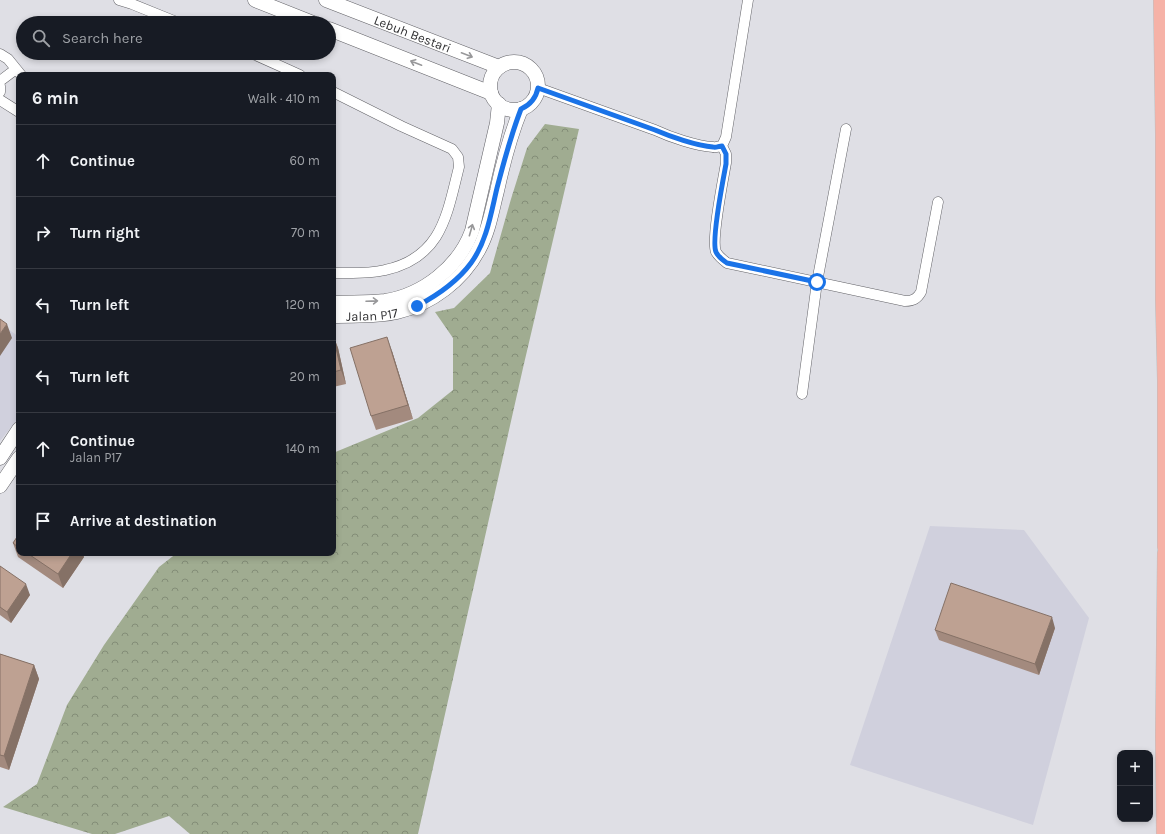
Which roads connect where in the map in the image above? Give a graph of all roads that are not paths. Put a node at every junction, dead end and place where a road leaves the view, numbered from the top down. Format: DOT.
graph roads {
  1 [pos="119,0"];
  2 [pos="255,0"];
  3 [pos="326,0"];
  4 [pos="748,0"];
  5 [pos="1161,0"];
  6 [pos="162,16"];
  7 [pos="295,16"];
  8 [pos="336,32"];
  9 [pos="0,54"];
  10 [pos="267,60"];
  11 [pos="499,67"];
  12 [pos="19,72"];
  13 [pos="293,72"];
  14 [pos="16,73"];
  15 [pos="0,81"];
  16 [pos="0,86"];
  17 [pos="538,88"];
  18 [pos="0,92"];
  19 [pos="336,94"];
  20 [pos="495,99"];
  21 [pos="0,100"];
  22 [pos="521,109"];
  23 [pos="16,110"];
  24 [pos="846,129"];
  25 [pos="722,146"];
  26 [pos="938,202"];
  27 [pos="336,273"];
  28 [pos="817,282"];
  29 [pos="336,303"];
  30 [pos="336,316"];
  31 [pos="802,394"];
  32 [pos="16,434"];
  33 [pos="0,458"];
  34 [pos="16,462"];
  35 [pos="0,486"];
  36 [pos="1165,547"];
  37 [pos="1165,553"];
  38 [pos="1164,834"];
  1 -- 6 [label="street"];
  2 -- 7 [label="street"];
  3 -- 11 [label="street, Lebuh Bestari, one-way"];
  4 -- 25 [label="street"];
  5 -- 36 [label="main road"];
  20 -- 8 [label="street, Lebuh Bestari, one-way"];
  9 -- 12 [label="street"];
  10 -- 13 [label="street"];
  11 -- 17 [label="street"];
  11 -- 20 [label="street"];
  14 -- 15 [label="street"];
  16 -- 18 [label="street"];
  17 -- 22 [label="street"];
  17 -- 25 [label="street"];
  19 -- 27 [label="street"];
  20 -- 22 [label="street"];
  29 -- 20 [label="street, Jalan P17, one-way"];
  21 -- 23 [label="street"];
  22 -- 30 [label="street, Jalan P17"];
  24 -- 28 [label="street"];
  25 -- 28 [label="street"];
  26 -- 28 [label="street"];
  28 -- 31 [label="street"];
  32 -- 33 [label="street"];
  34 -- 35 [label="street"];
  37 -- 38 [label="main road"];
}
